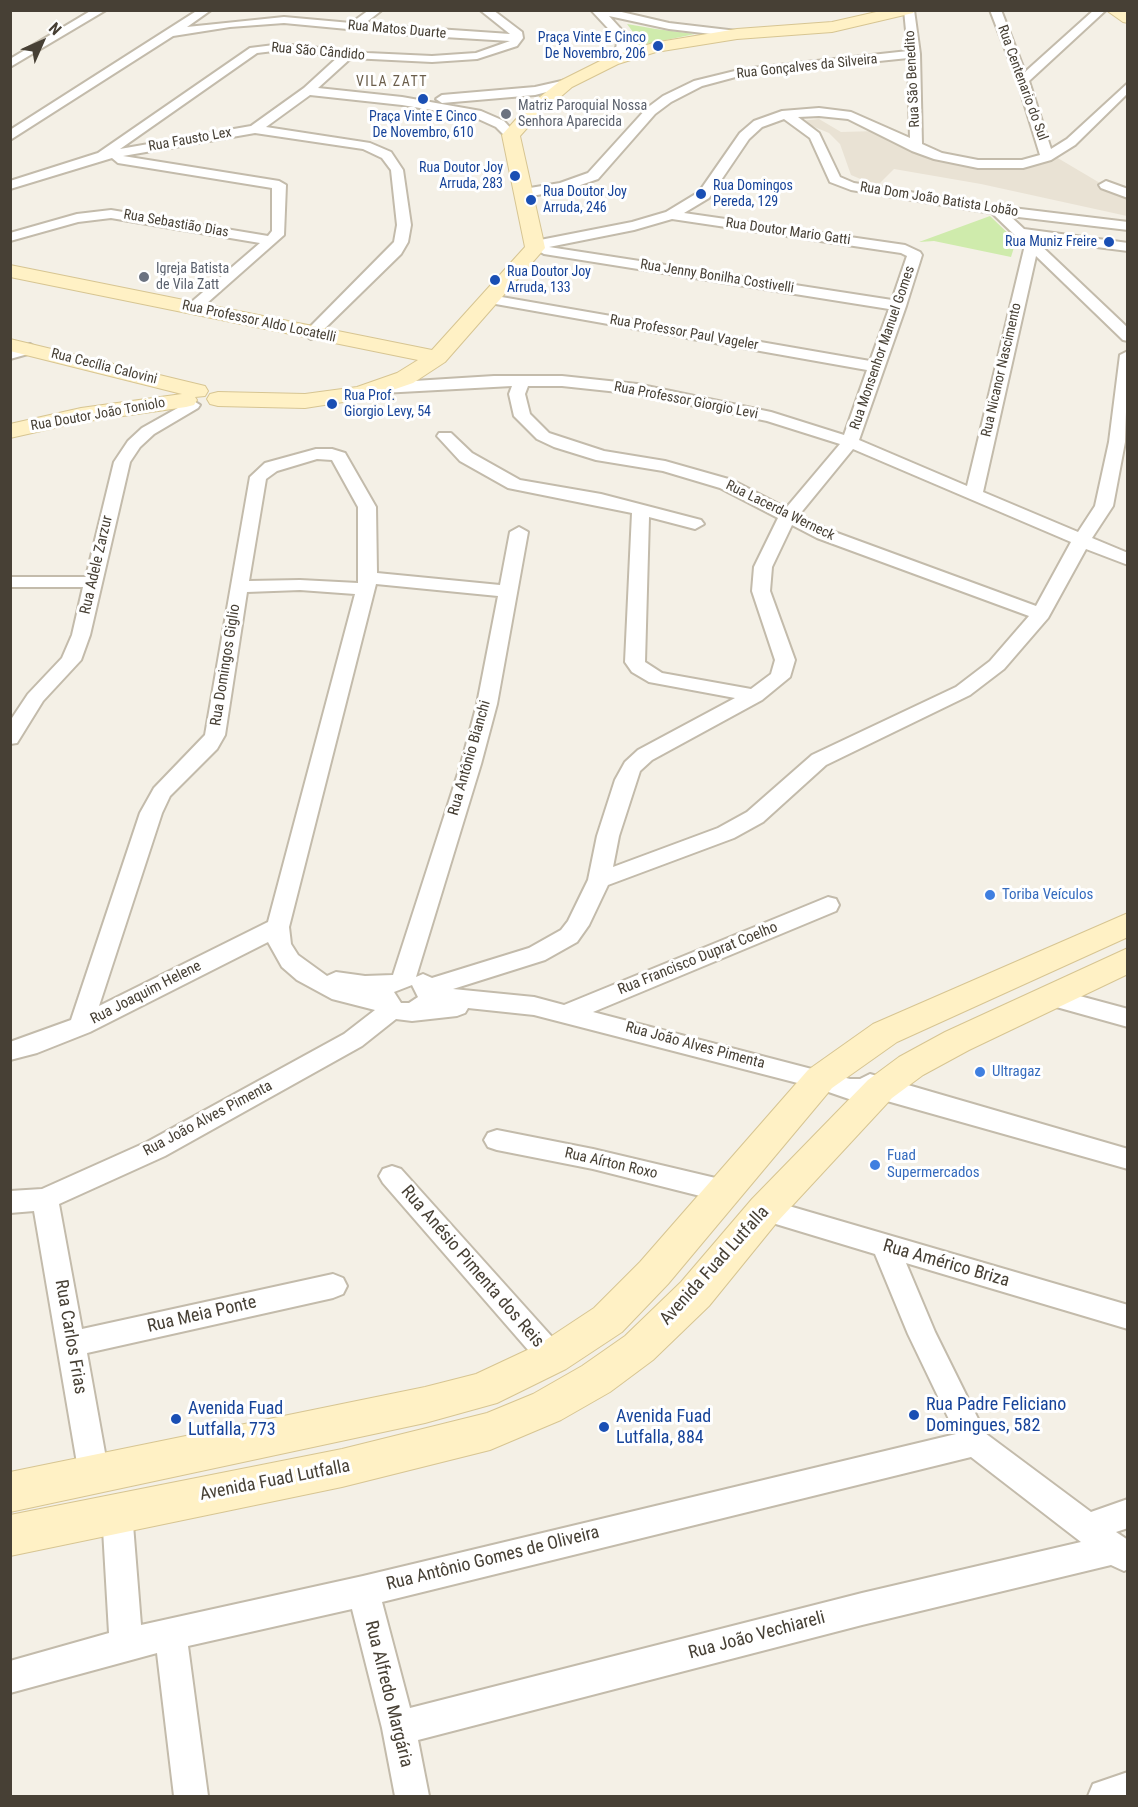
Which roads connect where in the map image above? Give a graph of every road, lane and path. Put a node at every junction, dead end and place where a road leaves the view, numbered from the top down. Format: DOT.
graph roads {
  1 [pos="101,10"];
  2 [pos="206,10"];
  3 [pos="377,10"];
  4 [pos="485,10"];
  5 [pos="908,10"];
  6 [pos="995,10"];
  7 [pos="1101,10"];
  8 [pos="597,11"];
  9 [pos="354,26"];
  10 [pos="171,33"];
  11 [pos="737,34"];
  12 [pos="517,38"];
  13 [pos="348,54"];
  14 [pos="914,54"];
  15 [pos="612,62"];
  16 [pos="10,64"];
  17 [pos="1023,80"];
  18 [pos="566,84"];
  19 [pos="1128,86"];
  20 [pos="308,91"];
  21 [pos="402,101"];
  22 [pos="786,114"];
  23 [pos="255,129"];
  24 [pos="12,134"];
  25 [pos="512,135"];
  26 [pos="916,148"];
  27 [pos="102,156"];
  28 [pos="1047,156"];
  29 [pos="10,185"];
  30 [pos="1106,185"];
  31 [pos="524,193"];
  32 [pos="1128,194"];
  33 [pos="996,210"];
  34 [pos="671,215"];
  35 [pos="1128,226"];
  36 [pos="1020,233"];
  37 [pos="10,237"];
  38 [pos="271,241"];
  39 [pos="1031,246"];
  40 [pos="535,247"];
  41 [pos="1128,247"];
  42 [pos="905,249"];
  43 [pos="10,271"];
  44 [pos="489,299"];
  45 [pos="898,306"];
  46 [pos="193,309"];
  47 [pos="311,334"];
  48 [pos="1128,337"];
  49 [pos="17,350"];
  50 [pos="1128,355"];
  51 [pos="437,357"];
  52 [pos="878,368"];
  53 [pos="522,381"];
  54 [pos="382,388"];
  55 [pos="192,399"];
  56 [pos="218,399"];
  57 [pos="10,431"];
  58 [pos="445,436"];
  59 [pos="850,442"];
  60 [pos="974,494"];
  61 [pos="641,509"];
  62 [pos="787,518"];
  63 [pos="695,524"];
  64 [pos="519,532"];
  65 [pos="1081,541"];
  66 [pos="1128,560"];
  67 [pos="10,582"];
  68 [pos="93,582"];
  69 [pos="367,584"];
  70 [pos="238,588"];
  71 [pos="507,591"];
  72 [pos="1041,614"];
  73 [pos="755,696"];
  74 [pos="10,738"];
  75 [pos="599,880"];
  76 [pos="828,905"];
  77 [pos="1128,924"];
  78 [pos="278,927"];
  79 [pos="1128,960"];
  80 [pos="429,991"];
  81 [pos="398,997"];
  82 [pos="1050,998"];
  83 [pos="534,1006"];
  84 [pos="568,1013"];
  85 [pos="1128,1018"];
  86 [pos="81,1026"];
  87 [pos="10,1051"];
  88 [pos="820,1079"];
  89 [pos="880,1089"];
  90 [pos="497,1140"];
  91 [pos="1128,1159"];
  92 [pos="393,1176"];
  93 [pos="724,1191"];
  94 [pos="45,1199"];
  95 [pos="10,1202"];
  96 [pos="765,1210"];
  97 [pos="885,1246"];
  98 [pos="333,1286"];
  99 [pos="1128,1317"];
  100 [pos="72,1344"];
  101 [pos="552,1358"];
  102 [pos="975,1443"];
  103 [pos="94,1475"];
  104 [pos="10,1492"];
  105 [pos="117,1512"];
  106 [pos="1128,1514"];
  107 [pos="1087,1528"];
  108 [pos="10,1536"];
  109 [pos="1122,1554"];
  110 [pos="363,1591"];
  111 [pos="171,1635"];
  112 [pos="126,1644"];
  113 [pos="10,1677"];
  114 [pos="399,1728"];
  115 [pos="1128,1789"];
  116 [pos="191,1797"];
  117 [pos="412,1797"];
  118 [pos="1105,1797"];
  1 -- 16 [label="street"];
  2 -- 10 [label="street"];
  3 -- 9 [label="street"];
  4 -- 12 [label="street"];
  5 -- 11 [label="street"];
  5 -- 14 [label="street, Rua São Benedito"];
  6 -- 17 [label="street, Rua Centenario do Sul"];
  7 -- 17 [label="street"];
  8 -- 11 [label="street"];
  8 -- 15 [label="street"];
  9 -- 10 [label="street, Rua Matos Duarte"];
  9 -- 12 [label="street, Rua Matos Duarte"];
  10 -- 24 [label="street"];
  11 -- 15 [label="street"];
  12 -- 13 [label="street, Rua São Cândido"];
  13 -- 20 [label="street, Rua Fausto Lex"];
  13 -- 27 [label="street, Rua São Cândido"];
  14 -- 26 [label="street, Rua São Benedito"];
  14 -- 31 [label="street, Rua Gonçalves da Silveira"];
  15 -- 18 [label="street"];
  17 -- 28 [label="street, Rua Centenario do Sul"];
  18 -- 21 [label="street"];
  18 -- 25 [label="street"];
  19 -- 28 [label="street"];
  20 -- 21 [label="street"];
  20 -- 23 [label="street, Rua Fausto Lex"];
  21 -- 25 [label="street"];
  22 -- 26 [label="street"];
  22 -- 33 [label="street, Rua Dom João Batista Lobão"];
  22 -- 34 [label="street"];
  23 -- 27 [label="street, Rua Fausto Lex"];
  23 -- 47 [label="street"];
  25 -- 31 [label="street"];
  26 -- 28 [label="street"];
  27 -- 29 [label="street, Rua Fausto Lex"];
  27 -- 38 [label="street"];
  30 -- 32 [label="street"];
  31 -- 40 [label="street"];
  33 -- 35 [label="street, Rua Dom João Batista Lobão"];
  33 -- 36 [label="street"];
  34 -- 40 [label="street"];
  34 -- 42 [label="street, Rua Doutor Mario Gatti"];
  36 -- 39 [label="street"];
  36 -- 41 [label="street"];
  37 -- 38 [label="street, Rua Sebastião Dias"];
  38 -- 46 [label="street"];
  39 -- 48 [label="street"];
  39 -- 60 [label="street, Rua Nicanor Nascimento"];
  40 -- 44 [label="street"];
  40 -- 45 [label="street, Rua Jenny Bonilha Costivelli"];
  42 -- 45 [label="street, Rua Monsenhor Manuel Gomes"];
  43 -- 46 [label="street, Rua Professor Aldo Locatelli"];
  44 -- 51 [label="street"];
  44 -- 52 [label="street, Rua Professor Paul Vageler"];
  45 -- 52 [label="street, Rua Monsenhor Manuel Gomes"];
  46 -- 47 [label="street, Rua Professor Aldo Locatelli"];
  47 -- 51 [label="street, Rua Professor Aldo Locatelli"];
  49 -- 55 [label="street, Rua Cecília Calovini"];
  50 -- 65 [label="street"];
  51 -- 54 [label="street"];
  52 -- 59 [label="street, Rua Monsenhor Manuel Gomes"];
  53 -- 54 [label="street, Rua Professor Giorgio Levi"];
  53 -- 59 [label="street, Rua Professor Giorgio Levi"];
  53 -- 62 [label="street, Rua Lacerda Werneck"];
  54 -- 56 [label="street, Rua Professor Giorgio Levi"];
  55 -- 56 [label="street, Rua Doutor João Toniolo"];
  55 -- 57 [label="street, Rua Doutor João Toniolo"];
  55 -- 68 [label="street, Rua Adele Zarzur"];
  58 -- 61 [label="street"];
  59 -- 60 [label="street, Rua Professor Giorgio Levi"];
  59 -- 62 [label="street, Rua Monsenhor Manuel Gomes"];
  60 -- 65 [label="street, Rua Professor Giorgio Levi"];
  61 -- 63 [label="street"];
  61 -- 73 [label="street"];
  62 -- 72 [label="street, Rua Lacerda Werneck"];
  62 -- 73 [label="street, Rua Monsenhor Manuel Gomes"];
  64 -- 71 [label="street, Rua Antônio Bianchi"];
  65 -- 66 [label="street, Rua Professor Giorgio Levi"];
  65 -- 72 [label="street"];
  67 -- 68 [label="street"];
  68 -- 74 [label="street, Rua Adele Zarzur"];
  69 -- 70 [label="street, Rua Domingos Giglio"];
  69 -- 70 [label="street"];
  69 -- 71 [label="street, Rua Domingos Giglio"];
  69 -- 78 [label="street"];
  70 -- 86 [label="street, Rua Domingos Giglio"];
  71 -- 81 [label="street, Rua Antônio Bianchi"];
  72 -- 75 [label="street"];
  73 -- 75 [label="street"];
  75 -- 80 [label="street"];
  76 -- 84 [label="street, Rua Francisco Duprat Coelho"];
  77 -- 88 [label="street"];
  78 -- 81 [label="street"];
  78 -- 86 [label="street, Rua Joaquim Helene"];
  79 -- 82 [label="street, Avenida Fuad Lutfalla"];
  80 -- 81 [label="street, Rua João Alves Pimenta"];
  80 -- 83 [label="street, Rua João Alves Pimenta"];
  81 -- 83 [label="street, Rua João Alves Pimenta"];
  81 -- 94 [label="street, Rua João Alves Pimenta"];
  82 -- 85 [label="street"];
  82 -- 89 [label="street, Avenida Fuad Lutfalla"];
  83 -- 84 [label="street, Rua João Alves Pimenta"];
  84 -- 88 [label="street, Rua João Alves Pimenta"];
  86 -- 87 [label="street, Rua Joaquim Helene"];
  88 -- 89 [label="street, Rua João Alves Pimenta"];
  88 -- 93 [label="street"];
  89 -- 91 [label="street, Rua João Alves Pimenta"];
  89 -- 96 [label="street, Avenida Fuad Lutfalla"];
  90 -- 93 [label="street, Rua Aírton Roxo"];
  92 -- 101 [label="street, Rua Anésio Pimenta dos Reis"];
  93 -- 101 [label="street"];
  94 -- 95 [label="street, Rua João Alves Pimenta"];
  94 -- 100 [label="street, Rua Carlos Frias"];
  96 -- 97 [label="street, Rua Américo Briza"];
  96 -- 105 [label="street, Avenida Fuad Lutfalla"];
  97 -- 99 [label="street, Rua Américo Briza"];
  97 -- 102 [label="street"];
  98 -- 100 [label="street, Rua Meia Ponte"];
  100 -- 103 [label="street, Rua Carlos Frias"];
  101 -- 103 [label="street"];
  102 -- 107 [label="street"];
  102 -- 110 [label="street, Rua Antônio Gomes de Oliveira"];
  103 -- 104 [label="street"];
  105 -- 108 [label="street, Avenida Fuad Lutfalla"];
  105 -- 112 [label="street"];
  106 -- 107 [label="street"];
  107 -- 109 [label="street"];
  109 -- 114 [label="street, Rua João Vechiareli"];
  110 -- 111 [label="street, Rua Antônio Gomes de Oliveira"];
  110 -- 114 [label="street, Rua Alfredo Margária"];
  111 -- 112 [label="street, Rua Antônio Gomes de Oliveira"];
  111 -- 116 [label="street"];
  112 -- 113 [label="street, Rua Antônio Gomes de Oliveira"];
  114 -- 117 [label="street, Rua Alfredo Margária"];
  115 -- 118 [label="street"];
}
